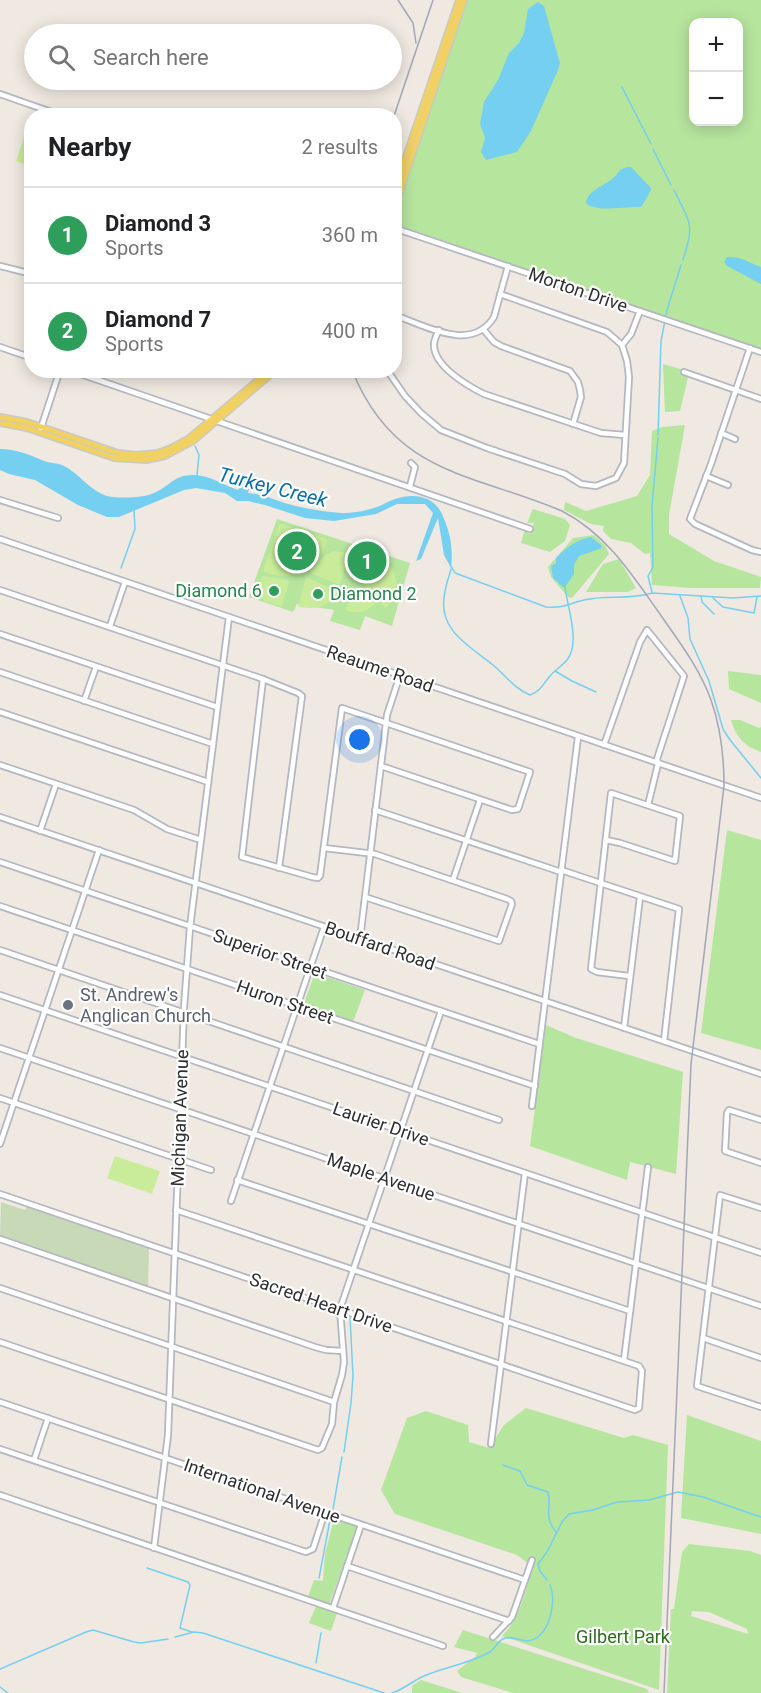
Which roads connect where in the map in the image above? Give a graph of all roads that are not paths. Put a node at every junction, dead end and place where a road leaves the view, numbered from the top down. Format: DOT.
graph roads {
  1 [pos="459,0"];
  2 [pos="464,0"];
  3 [pos="0,94"];
  4 [pos="40,108"];
  5 [pos="402,168"];
  6 [pos="402,184"];
  7 [pos="402,231"];
  8 [pos="0,266"];
  9 [pos="508,266"];
  10 [pos="24,272"];
  11 [pos="500,294"];
  12 [pos="640,311"];
  13 [pos="402,318"];
  14 [pos="483,329"];
  15 [pos="439,330"];
  16 [pos="622,345"];
  17 [pos="0,347"];
  18 [pos="750,348"];
  19 [pos="761,352"];
  20 [pos="24,355"];
  21 [pos="684,372"];
  22 [pos="57,378"];
  23 [pos="92,378"];
  24 [pos="261,378"];
  25 [pos="266,378"];
  26 [pos="393,378"];
  27 [pos="735,391"];
  28 [pos="761,399"];
  29 [pos="0,417"];
  30 [pos="214,420"];
  31 [pos="0,423"];
  32 [pos="573,424"];
  33 [pos="40,430"];
  34 [pos="721,433"];
  35 [pos="625,435"];
  36 [pos="735,439"];
  37 [pos="411,464"];
  38 [pos="706,476"];
  39 [pos="728,485"];
  40 [pos="410,486"];
  41 [pos="0,500"];
  42 [pos="58,518"];
  43 [pos="530,529"];
  44 [pos="0,539"];
  45 [pos="761,552"];
  46 [pos="125,582"];
  47 [pos="0,590"];
  48 [pos="229,618"];
  49 [pos="110,626"];
  50 [pos="0,634"];
  51 [pos="222,665"];
  52 [pos="96,667"];
  53 [pos="0,672"];
  54 [pos="400,675"];
  55 [pos="263,679"];
  56 [pos="84,701"];
  57 [pos="217,707"];
  58 [pos="0,712"];
  59 [pos="386,722"];
  60 [pos="578,736"];
  61 [pos="213,744"];
  62 [pos="604,745"];
  63 [pos="658,764"];
  64 [pos="0,765"];
  65 [pos="381,766"];
  66 [pos="208,782"];
  67 [pos="56,784"];
  68 [pos="761,798"];
  69 [pos="480,800"];
  70 [pos="648,805"];
  71 [pos="375,810"];
  72 [pos="0,817"];
  73 [pos="40,831"];
  74 [pos="201,840"];
  75 [pos="467,840"];
  76 [pos="606,840"];
  77 [pos="324,848"];
  78 [pos="99,850"];
  79 [pos="370,854"];
  80 [pos="0,862"];
  81 [pos="279,868"];
  82 [pos="561,871"];
  83 [pos="453,880"];
  84 [pos="196,883"];
  85 [pos="601,883"];
  86 [pos="86,891"];
  87 [pos="365,897"];
  88 [pos="640,897"];
  89 [pos="0,906"];
  90 [pos="190,927"];
  91 [pos="324,927"];
  92 [pos="73,930"];
  93 [pos="360,939"];
  94 [pos="0,950"];
  95 [pos="311,968"];
  96 [pos="187,969"];
  97 [pos="59,970"];
  98 [pos="629,976"];
  99 [pos="0,995"];
  100 [pos="544,1002"];
  101 [pos="297,1006"];
  102 [pos="45,1011"];
  103 [pos="441,1011"];
  104 [pos="184,1012"];
  105 [pos="624,1028"];
  106 [pos="664,1041"];
  107 [pos="539,1044"];
  108 [pos="284,1046"];
  109 [pos="0,1048"];
  110 [pos="428,1050"];
  111 [pos="182,1057"];
  112 [pos="30,1058"];
  113 [pos="761,1074"];
  114 [pos="535,1086"];
  115 [pos="270,1087"];
  116 [pos="414,1090"];
  117 [pos="0,1098"];
  118 [pos="14,1102"];
  119 [pos="532,1107"];
  120 [pos="180,1109"];
  121 [pos="499,1120"];
  122 [pos="761,1120"];
  123 [pos="400,1131"];
  124 [pos="254,1133"];
  125 [pos="0,1144"];
  126 [pos="178,1160"];
  127 [pos="761,1163"];
  128 [pos="648,1167"];
  129 [pos="211,1170"];
  130 [pos="525,1173"];
  131 [pos="383,1179"];
  132 [pos="237,1180"];
  133 [pos="0,1194"];
  134 [pos="231,1201"];
  135 [pos="761,1208"];
  136 [pos="176,1210"];
  137 [pos="644,1214"];
  138 [pos="518,1223"];
  139 [pos="368,1225"];
  140 [pos="715,1238"];
  141 [pos="0,1239"];
  142 [pos="175,1253"];
  143 [pos="761,1253"];
  144 [pos="637,1263"];
  145 [pos="353,1269"];
  146 [pos="512,1272"];
  147 [pos="0,1288"];
  148 [pos="709,1288"];
  149 [pos="173,1298"];
  150 [pos="761,1306"];
  151 [pos="340,1309"];
  152 [pos="630,1311"];
  153 [pos="506,1320"];
  154 [pos="703,1338"];
  155 [pos="0,1342"];
  156 [pos="171,1347"];
  157 [pos="343,1351"];
  158 [pos="761,1358"];
  159 [pos="624,1360"];
  160 [pos="500,1364"];
  161 [pos="169,1399"];
  162 [pos="0,1402"];
  163 [pos="334,1402"];
  164 [pos="761,1407"];
  165 [pos="48,1418"];
  166 [pos="491,1444"];
  167 [pos="0,1449"];
  168 [pos="165,1458"];
  169 [pos="34,1460"];
  170 [pos="0,1496"];
  171 [pos="160,1503"];
  172 [pos="325,1512"];
  173 [pos="361,1525"];
  174 [pos="154,1548"];
  175 [pos="532,1560"];
  176 [pos="347,1566"];
  177 [pos="525,1580"];
  178 [pos="333,1608"];
  179 [pos="509,1621"];
  180 [pos="493,1637"];
  181 [pos="443,1646"];
  1 -- 5 [label="main road"];
  2 -- 6 [label="main road"];
  3 -- 4 [label="street"];
  7 -- 9 [label="street, Morton Drive"];
  8 -- 10 [label="street"];
  9 -- 11 [label="street"];
  9 -- 12 [label="street, Morton Drive"];
  11 -- 14 [label="street"];
  11 -- 16 [label="street"];
  12 -- 16 [label="street"];
  12 -- 18 [label="street, Morton Drive"];
  13 -- 15 [label="street"];
  14 -- 15 [label="street"];
  14 -- 32 [label="street"];
  15 -- 32 [label="street"];
  16 -- 35 [label="street"];
  17 -- 20 [label="street"];
  18 -- 19 [label="street, Morton Drive"];
  18 -- 27 [label="street"];
  21 -- 27 [label="street"];
  22 -- 33 [label="street"];
  23 -- 30 [label="street"];
  24 -- 30 [label="main road"];
  25 -- 30 [label="main road"];
  26 -- 35 [label="street"];
  27 -- 28 [label="street"];
  27 -- 34 [label="street"];
  29 -- 33 [label="main road"];
  30 -- 33 [label="main road"];
  30 -- 40 [label="street"];
  31 -- 33 [label="main road"];
  32 -- 35 [label="street"];
  34 -- 36 [label="street"];
  34 -- 38 [label="street"];
  37 -- 40 [label="street"];
  38 -- 39 [label="street"];
  38 -- 45 [label="street"];
  40 -- 43 [label="street"];
  41 -- 42 [label="street"];
  44 -- 46 [label="street, Reaume Road"];
  46 -- 48 [label="street, Reaume Road"];
  46 -- 49 [label="street"];
  47 -- 49 [label="street"];
  48 -- 51 [label="street, Michigan Avenue"];
  48 -- 54 [label="street, Reaume Road"];
  49 -- 51 [label="street"];
  50 -- 52 [label="street"];
  51 -- 55 [label="street"];
  51 -- 57 [label="street, Michigan Avenue"];
  52 -- 56 [label="street"];
  52 -- 57 [label="street"];
  53 -- 56 [label="street"];
  54 -- 59 [label="street"];
  54 -- 60 [label="street, Reaume Road"];
  55 -- 81 [label="street"];
  55 -- 81 [label="street"];
  56 -- 61 [label="street"];
  57 -- 61 [label="street, Michigan Avenue"];
  58 -- 66 [label="street"];
  59 -- 65 [label="street"];
  59 -- 69 [label="street"];
  59 -- 77 [label="street"];
  60 -- 62 [label="street, Reaume Road"];
  60 -- 82 [label="street"];
  61 -- 66 [label="street, Michigan Avenue"];
  62 -- 63 [label="street, Reaume Road"];
  62 -- 63 [label="street"];
  63 -- 68 [label="street, Reaume Road"];
  63 -- 70 [label="street"];
  64 -- 67 [label="street"];
  65 -- 69 [label="street"];
  65 -- 71 [label="street"];
  66 -- 74 [label="street, Michigan Avenue"];
  67 -- 73 [label="street"];
  67 -- 74 [label="street"];
  69 -- 75 [label="street"];
  70 -- 76 [label="street"];
  70 -- 76 [label="street"];
  71 -- 75 [label="street"];
  71 -- 79 [label="street"];
  72 -- 73 [label="street, Bouffard Road"];
  73 -- 78 [label="street, Bouffard Road"];
  74 -- 84 [label="street, Michigan Avenue"];
  75 -- 82 [label="street"];
  75 -- 83 [label="street"];
  76 -- 85 [label="street"];
  77 -- 79 [label="street"];
  77 -- 81 [label="street"];
  78 -- 84 [label="street, Bouffard Road"];
  78 -- 86 [label="street"];
  79 -- 83 [label="street"];
  79 -- 87 [label="street"];
  80 -- 86 [label="street, Superior Street"];
  82 -- 85 [label="street"];
  82 -- 100 [label="street"];
  83 -- 87 [label="street"];
  84 -- 90 [label="street, Michigan Avenue"];
  84 -- 91 [label="street, Bouffard Road"];
  85 -- 88 [label="street"];
  85 -- 98 [label="street"];
  86 -- 90 [label="street, Superior Street"];
  86 -- 92 [label="street"];
  87 -- 93 [label="street"];
  88 -- 98 [label="street"];
  88 -- 106 [label="street"];
  89 -- 92 [label="street, Huron Street"];
  90 -- 95 [label="street, Superior Street"];
  90 -- 96 [label="street, Michigan Avenue"];
  91 -- 93 [label="street, Bouffard Road"];
  91 -- 95 [label="street"];
  92 -- 96 [label="street, Huron Street"];
  92 -- 97 [label="street"];
  93 -- 100 [label="street, Bouffard Road"];
  94 -- 97 [label="street"];
  95 -- 101 [label="street"];
  95 -- 103 [label="street, Superior Street"];
  96 -- 101 [label="street, Huron Street"];
  96 -- 104 [label="street, Michigan Avenue"];
  97 -- 102 [label="street"];
  97 -- 104 [label="street"];
  98 -- 105 [label="street"];
  99 -- 102 [label="street, Laurier Drive"];
  100 -- 105 [label="street, Bouffard Road"];
  100 -- 107 [label="street"];
  101 -- 108 [label="street"];
  101 -- 110 [label="street, Huron Street"];
  102 -- 111 [label="street, Laurier Drive"];
  102 -- 112 [label="street"];
  103 -- 107 [label="street, Superior Street"];
  103 -- 110 [label="street"];
  104 -- 108 [label="street"];
  104 -- 111 [label="street, Michigan Avenue"];
  105 -- 106 [label="street, Bouffard Road"];
  106 -- 113 [label="street, Bouffard Road"];
  107 -- 114 [label="street"];
  108 -- 115 [label="street"];
  108 -- 116 [label="street"];
  109 -- 112 [label="street, Maple Avenue"];
  110 -- 114 [label="street, Huron Street"];
  110 -- 116 [label="street"];
  111 -- 115 [label="street, Laurier Drive"];
  111 -- 120 [label="street, Michigan Avenue"];
  112 -- 118 [label="street"];
  112 -- 120 [label="street, Maple Avenue"];
  114 -- 119 [label="street"];
  115 -- 123 [label="street, Laurier Drive"];
  115 -- 124 [label="street"];
  116 -- 121 [label="street"];
  116 -- 123 [label="street"];
  117 -- 118 [label="street"];
  118 -- 125 [label="street"];
  118 -- 126 [label="street"];
  120 -- 124 [label="street, Maple Avenue"];
  120 -- 126 [label="street, Michigan Avenue"];
  122 -- 127 [label="street"];
  123 -- 130 [label="street, Laurier Drive"];
  123 -- 131 [label="street"];
  124 -- 131 [label="street, Maple Avenue"];
  124 -- 132 [label="street"];
  126 -- 129 [label="street"];
  126 -- 136 [label="street, Michigan Avenue"];
  128 -- 137 [label="street"];
  130 -- 137 [label="street, Laurier Drive"];
  130 -- 138 [label="street"];
  131 -- 138 [label="street, Maple Avenue"];
  131 -- 139 [label="street"];
  132 -- 134 [label="street"];
  132 -- 139 [label="street"];
  133 -- 142 [label="street, Sacred Heart Drive"];
  135 -- 140 [label="street"];
  136 -- 142 [label="street, Michigan Avenue"];
  136 -- 145 [label="street"];
  137 -- 140 [label="street, Laurier Drive"];
  137 -- 144 [label="street"];
  138 -- 144 [label="street, Maple Avenue"];
  138 -- 146 [label="street"];
  139 -- 145 [label="street"];
  139 -- 146 [label="street"];
  140 -- 143 [label="street, Laurier Drive"];
  140 -- 148 [label="street"];
  141 -- 149 [label="street"];
  142 -- 149 [label="street, Michigan Avenue"];
  142 -- 151 [label="street, Sacred Heart Drive"];
  144 -- 148 [label="street, Maple Avenue"];
  144 -- 152 [label="street"];
  145 -- 151 [label="street"];
  145 -- 153 [label="street"];
  146 -- 152 [label="street"];
  146 -- 153 [label="street"];
  147 -- 156 [label="street"];
  148 -- 150 [label="street, Maple Avenue"];
  148 -- 154 [label="street"];
  149 -- 156 [label="street, Michigan Avenue"];
  149 -- 157 [label="street"];
  151 -- 157 [label="street"];
  151 -- 160 [label="street, Sacred Heart Drive"];
  152 -- 159 [label="street"];
  153 -- 159 [label="street"];
  153 -- 160 [label="street"];
  154 -- 158 [label="street"];
  154 -- 164 [label="street"];
  155 -- 161 [label="street"];
  156 -- 161 [label="street, Michigan Avenue"];
  156 -- 163 [label="street"];
  157 -- 163 [label="street"];
  159 -- 160 [label="street, Sacred Heart Drive"];
  160 -- 166 [label="street"];
  161 -- 163 [label="street"];
  161 -- 168 [label="street, Michigan Avenue"];
  162 -- 165 [label="street, International Avenue"];
  165 -- 168 [label="street, International Avenue"];
  165 -- 169 [label="street"];
  167 -- 169 [label="street"];
  168 -- 171 [label="street, Michigan Avenue"];
  168 -- 172 [label="street, International Avenue"];
  169 -- 171 [label="street"];
  170 -- 174 [label="street"];
  171 -- 172 [label="street"];
  171 -- 174 [label="street, Michigan Avenue"];
  172 -- 173 [label="street, International Avenue"];
  173 -- 176 [label="street"];
  173 -- 177 [label="street, International Avenue"];
  174 -- 178 [label="street"];
  175 -- 177 [label="street"];
  176 -- 178 [label="street"];
  176 -- 179 [label="street"];
  177 -- 179 [label="street"];
  178 -- 181 [label="street"];
  179 -- 180 [label="street"];
}
